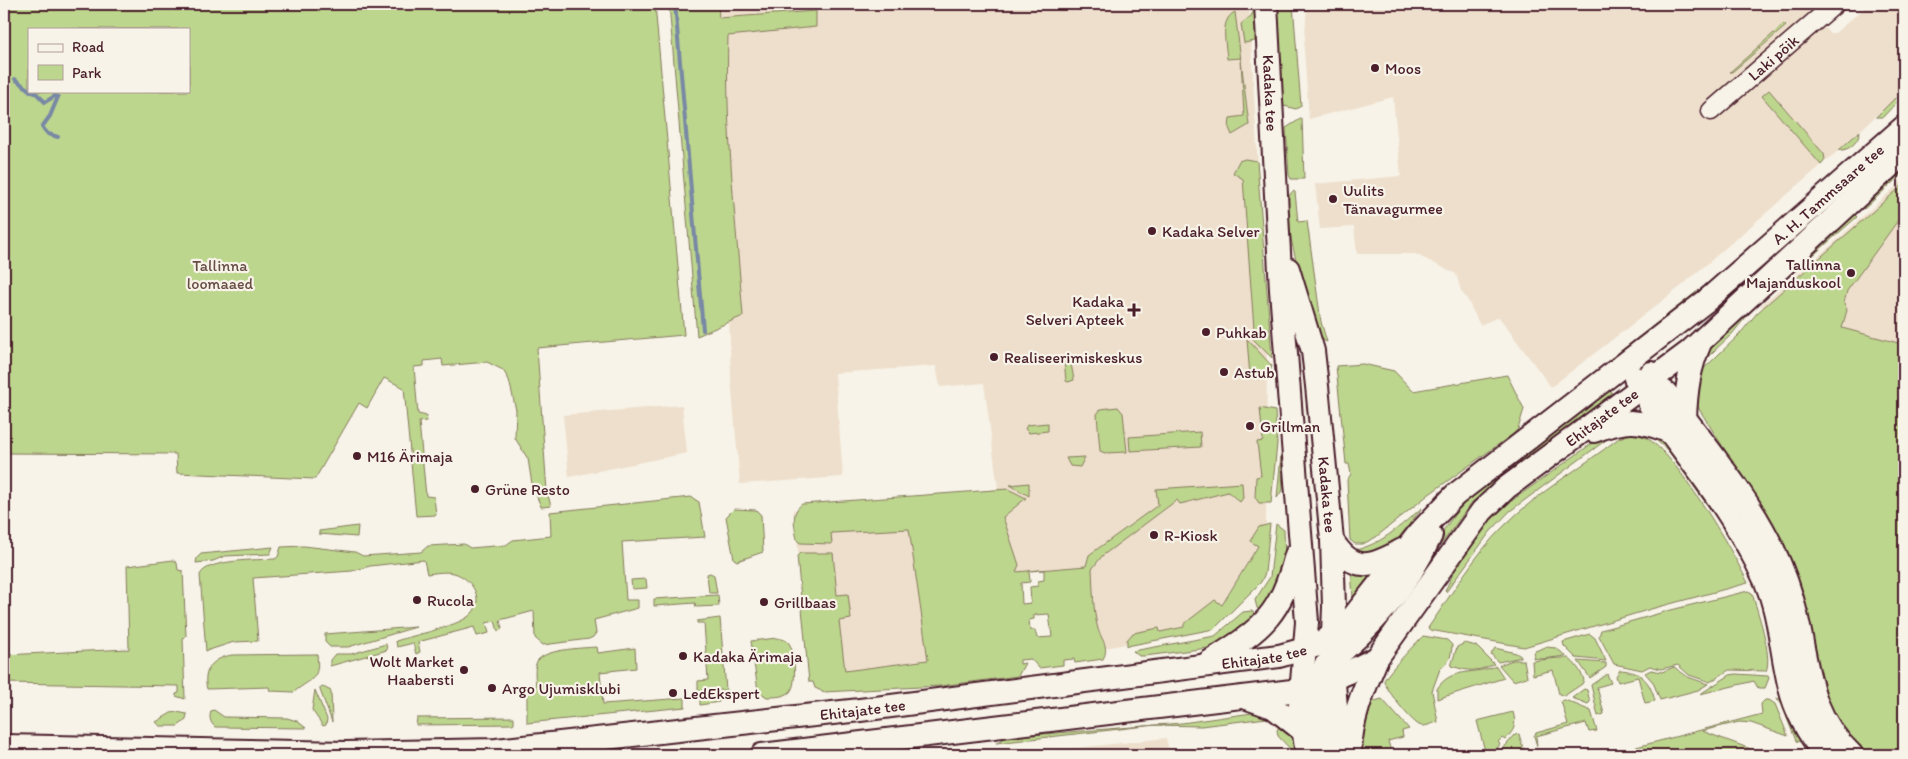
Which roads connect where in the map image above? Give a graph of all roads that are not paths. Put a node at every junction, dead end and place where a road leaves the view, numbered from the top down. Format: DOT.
graph roads {
  1 [pos="1266,4"];
  2 [pos="1835,4"];
  3 [pos="1711,111"];
  4 [pos="1904,127"];
  5 [pos="1904,154"];
  6 [pos="1280,240"];
  7 [pos="1706,301"];
  8 [pos="1700,342"];
  9 [pos="1612,374"];
  10 [pos="1648,382"];
  11 [pos="1677,426"];
  12 [pos="1572,439"];
  13 [pos="1441,508"];
  14 [pos="1332,540"];
  15 [pos="1299,542"];
  16 [pos="1408,547"];
  17 [pos="1377,658"];
  18 [pos="1317,666"];
  19 [pos="1202,667"];
  20 [pos="1244,697"];
  21 [pos="1302,730"];
  22 [pos="4,746"];
  23 [pos="762,755"];
  24 [pos="1307,755"];
  25 [pos="1328,755"];
  26 [pos="1340,755"];
  27 [pos="1349,755"];
  28 [pos="1825,755"];
  29 [pos="1852,755"];
  1 -- 6 [label="main road, Kadaka tee"];
  2 -- 3 [label="street, Laki põik"];
  4 -- 7 [label="main road, A. H. Tammsaare tee"];
  5 -- 8 [label="main road, A. H. Tammsaare tee"];
  6 -- 14 [label="main road, Kadaka tee"];
  6 -- 15 [label="main road, Kadaka tee"];
  7 -- 9 [label="main road, A. H. Tammsaare tee"];
  7 -- 10 [label="main road"];
  8 -- 10 [label="main road, A. H. Tammsaare tee"];
  8 -- 11 [label="main road"];
  9 -- 10 [label="main road"];
  9 -- 13 [label="main road, Ehitajate tee"];
  10 -- 11 [label="main road, Ehitajate tee"];
  10 -- 12 [label="main road, Ehitajate tee"];
  11 -- 12 [label="main road"];
  11 -- 28 [label="main road, Ehitajate tee"];
  11 -- 29 [label="main road, Ehitajate tee"];
  12 -- 17 [label="main road, Ehitajate tee"];
  13 -- 16 [label="main road, Ehitajate tee"];
  13 -- 18 [label="main road"];
  14 -- 16 [label="main road"];
  14 -- 18 [label="main road, Kadaka tee"];
  15 -- 18 [label="main road, Kadaka tee"];
  15 -- 19 [label="main road"];
  16 -- 18 [label="main road, Ehitajate tee"];
  17 -- 18 [label="main road"];
  17 -- 27 [label="main road, Ehitajate tee"];
  18 -- 19 [label="main road, Ehitajate tee"];
  18 -- 20 [label="main road"];
  18 -- 21 [label="main road, Kadaka tee"];
  18 -- 25 [label="main road"];
  18 -- 26 [label="main road, Kadaka tee"];
  19 -- 22 [label="main road, Ehitajate tee"];
  20 -- 21 [label="main road"];
  20 -- 23 [label="main road"];
  21 -- 24 [label="main road, Kadaka tee"];
}
